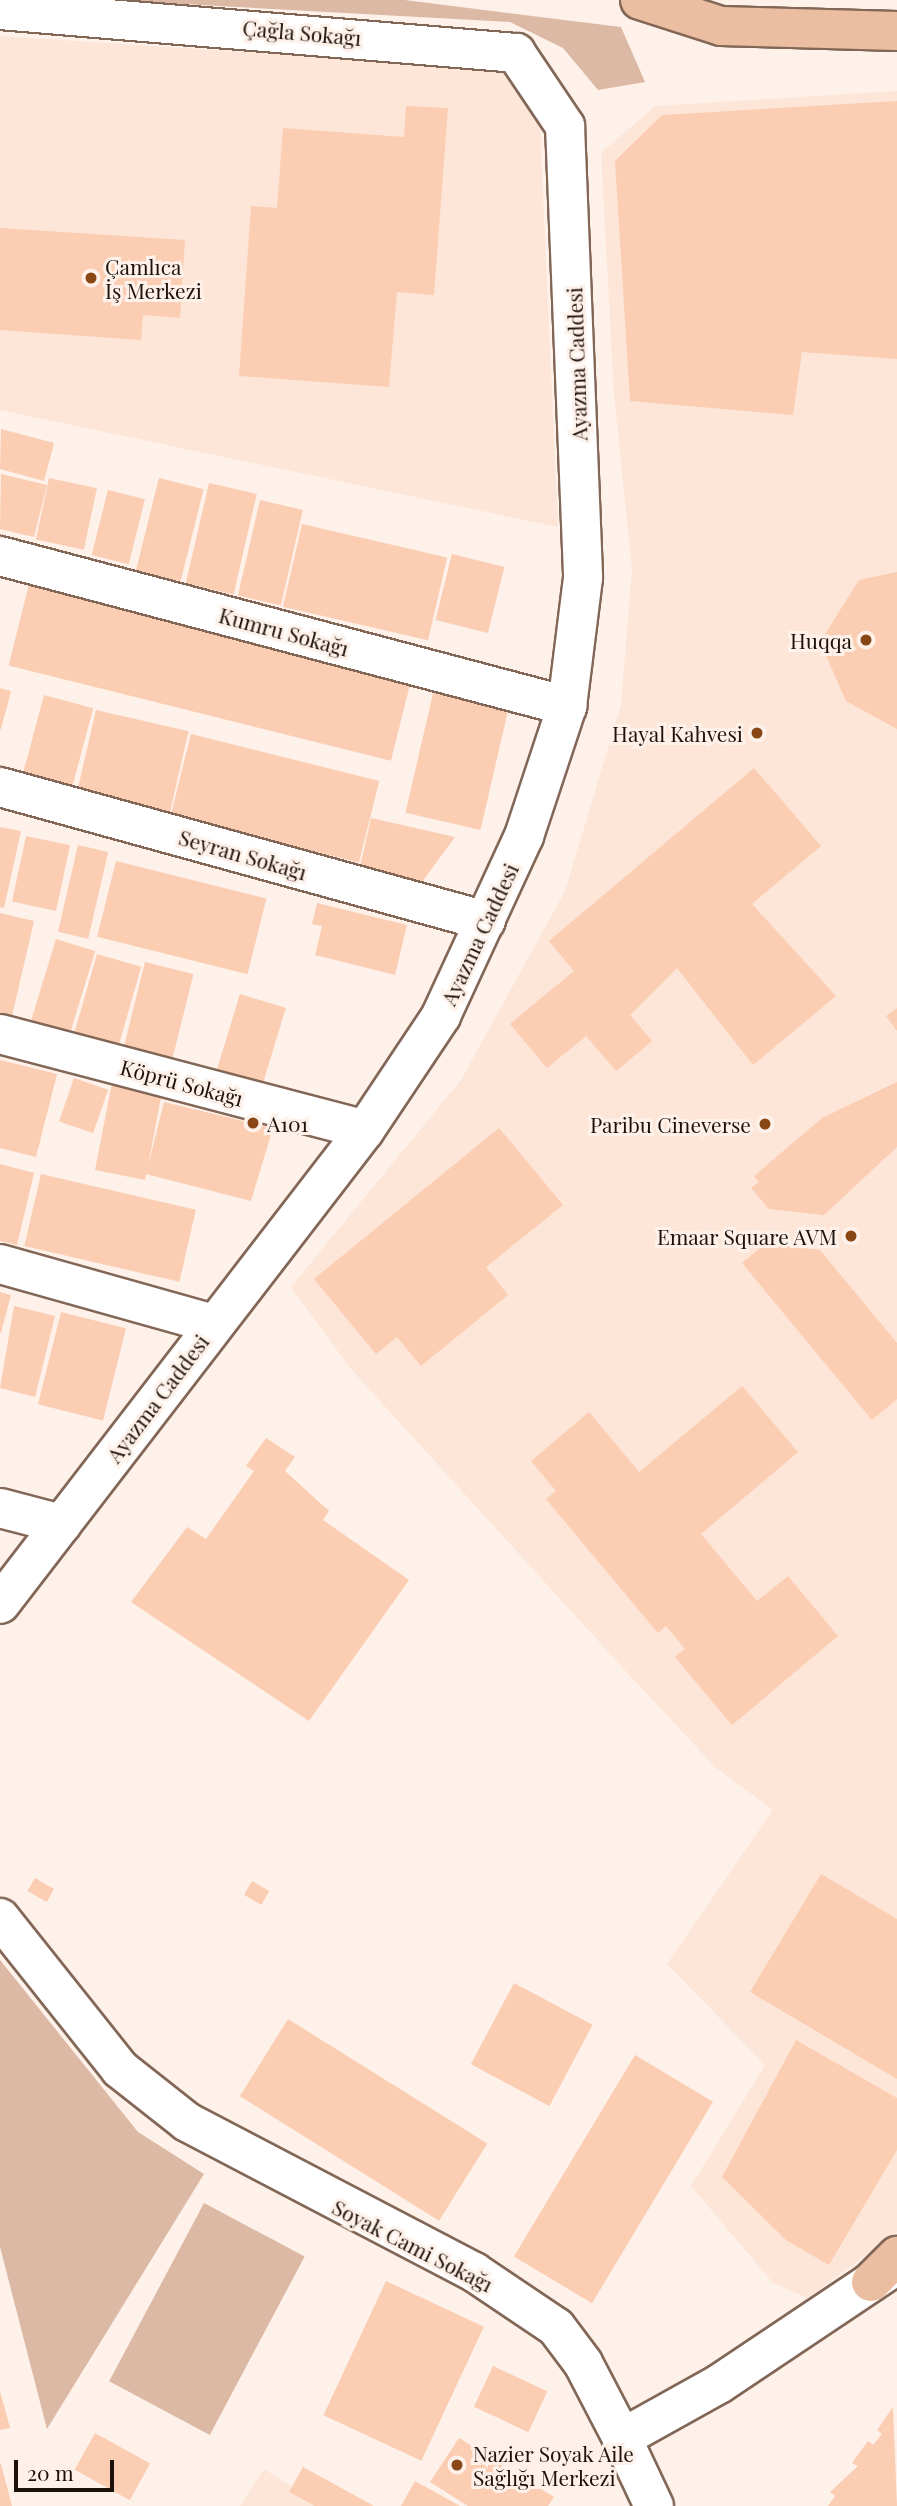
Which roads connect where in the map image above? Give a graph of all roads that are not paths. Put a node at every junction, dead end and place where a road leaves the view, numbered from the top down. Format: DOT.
graph roads {
  1 [pos="640,0"];
  2 [pos="0,10"];
  3 [pos="897,31"];
  4 [pos="565,126"];
  5 [pos="0,556"];
  6 [pos="567,706"];
  7 [pos="0,787"];
  8 [pos="486,921"];
  9 [pos="0,1034"];
  10 [pos="365,1129"];
  11 [pos="0,1264"];
  12 [pos="213,1324"];
  13 [pos="0,1508"];
  14 [pos="62,1524"];
  15 [pos="0,1604"];
  16 [pos="0,1918"];
  17 [pos="888,2268"];
  18 [pos="622,2438"];
  19 [pos="654,2506"];
  1 -- 3 [label="main road"];
  2 -- 4 [label="street, Çağla Sokağı"];
  4 -- 6 [label="street, Ayazma Caddesi"];
  5 -- 6 [label="street, Kumru Sokağı"];
  6 -- 8 [label="street, Ayazma Caddesi"];
  7 -- 8 [label="street, Seyran Sokağı"];
  8 -- 10 [label="street, Ayazma Caddesi"];
  9 -- 10 [label="street, Köprü Sokağı"];
  10 -- 12 [label="street, Ayazma Caddesi"];
  11 -- 12 [label="street"];
  12 -- 14 [label="street, Ayazma Caddesi"];
  13 -- 14 [label="street"];
  14 -- 15 [label="street, Ayazma Caddesi"];
  16 -- 18 [label="street, Soyak Cami Sokağı"];
  17 -- 18 [label="street"];
  18 -- 19 [label="street, Soyak Cami Sokağı"];
}
